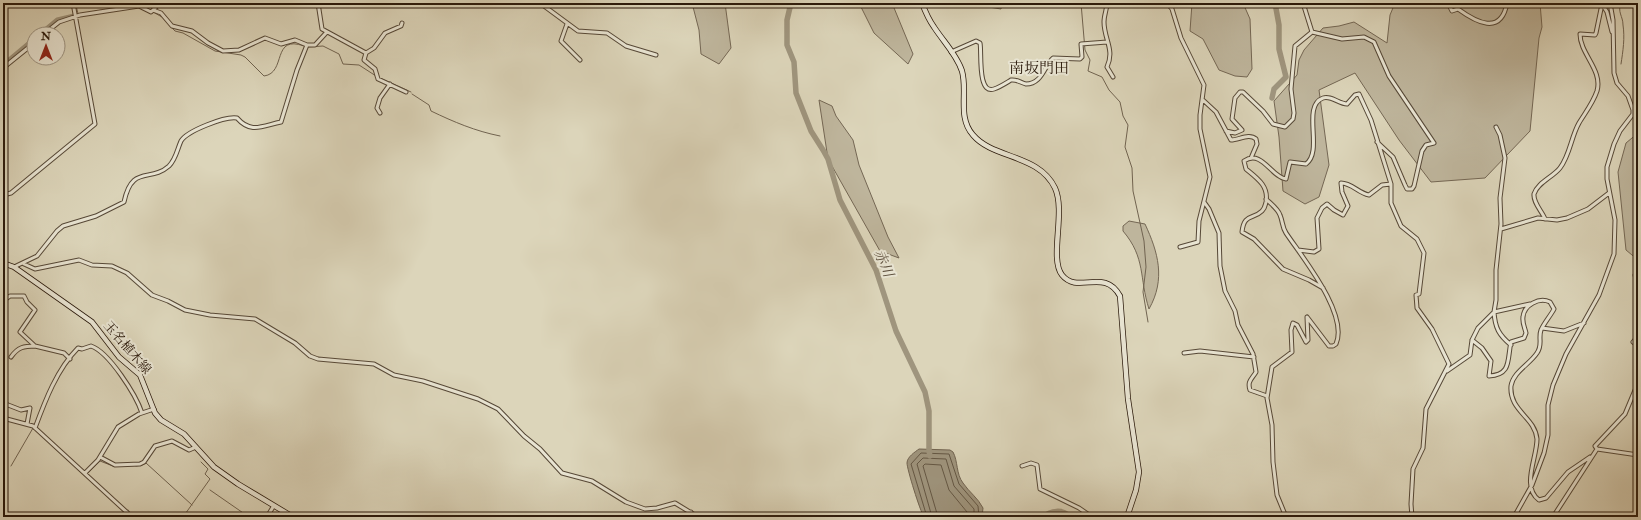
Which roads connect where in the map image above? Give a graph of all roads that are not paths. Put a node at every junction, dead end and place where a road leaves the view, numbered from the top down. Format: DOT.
graph roads {
  1 [pos="9,3"];
  2 [pos="73,3"];
  3 [pos="160,3"];
  4 [pos="318,3"];
  5 [pos="540,3"];
  6 [pos="922,3"];
  7 [pos="1107,3"];
  8 [pos="1167,3"];
  9 [pos="1303,3"];
  10 [pos="1448,3"];
  11 [pos="1507,3"];
  12 [pos="1610,3"];
  13 [pos="3,5"];
  14 [pos="152,11"];
  15 [pos="76,17"];
  16 [pos="402,23"];
  17 [pos="567,24"];
  18 [pos="54,26"];
  19 [pos="1312,32"];
  20 [pos="326,33"];
  21 [pos="1613,40"];
  22 [pos="1107,42"];
  23 [pos="307,45"];
  24 [pos="26,49"];
  25 [pos="951,52"];
  26 [pos="366,53"];
  27 [pos="656,55"];
  28 [pos="580,60"];
  29 [pos="3,68"];
  30 [pos="1113,77"];
  31 [pos="390,84"];
  32 [pos="406,92"];
  33 [pos="1202,100"];
  34 [pos="1633,111"];
  35 [pos="380,113"];
  36 [pos="1638,114"];
  37 [pos="1496,127"];
  38 [pos="1226,131"];
  39 [pos="1378,142"];
  40 [pos="1251,158"];
  41 [pos="1391,184"];
  42 [pos="1610,193"];
  43 [pos="3,195"];
  44 [pos="1266,199"];
  45 [pos="1204,202"];
  46 [pos="1545,219"];
  47 [pos="1501,229"];
  48 [pos="1180,247"];
  49 [pos="1298,250"];
  50 [pos="3,263"];
  51 [pos="24,264"];
  52 [pos="14,267"];
  53 [pos="1638,269"];
  54 [pos="1323,288"];
  55 [pos="1638,288"];
  56 [pos="3,301"];
  57 [pos="1532,304"];
  58 [pos="1494,312"];
  59 [pos="1584,323"];
  60 [pos="1542,328"];
  61 [pos="1638,336"];
  62 [pos="1472,340"];
  63 [pos="1511,345"];
  64 [pos="35,346"];
  65 [pos="1638,346"];
  66 [pos="1184,353"];
  67 [pos="11,357"];
  68 [pos="1254,357"];
  69 [pos="70,359"];
  70 [pos="1447,371"];
  71 [pos="1638,383"];
  72 [pos="1267,396"];
  73 [pos="3,404"];
  74 [pos="154,409"];
  75 [pos="142,413"];
  76 [pos="3,418"];
  77 [pos="27,424"];
  78 [pos="35,428"];
  79 [pos="196,447"];
  80 [pos="1597,448"];
  81 [pos="1638,455"];
  82 [pos="100,457"];
  83 [pos="1590,457"];
  84 [pos="1022,466"];
  85 [pos="85,473"];
  86 [pos="1530,489"];
  87 [pos="273,507"];
  88 [pos="127,512"];
  89 [pos="691,512"];
  90 [pos="122,517"];
  91 [pos="132,517"];
  92 [pos="267,517"];
  93 [pos="293,517"];
  94 [pos="693,517"];
  95 [pos="698,517"];
  96 [pos="1092,517"];
  97 [pos="1127,517"];
  98 [pos="1286,517"];
  99 [pos="1412,517"];
  100 [pos="1514,517"];
  101 [pos="1553,517"];
  1 -- 13 [label="street"];
  2 -- 15 [label="street"];
  3 -- 14 [label="street"];
  4 -- 20 [label="street"];
  5 -- 17 [label="street"];
  6 -- 25 [label="street"];
  7 -- 22 [label="street"];
  8 -- 33 [label="street"];
  9 -- 19 [label="street"];
  10 -- 11 [label="street"];
  12 -- 21 [label="street"];
  14 -- 15 [label="street"];
  14 -- 23 [label="street"];
  15 -- 18 [label="street"];
  15 -- 43 [label="street"];
  16 -- 26 [label="street"];
  17 -- 27 [label="street"];
  17 -- 28 [label="street"];
  19 -- 38 [label="street"];
  19 -- 39 [label="street"];
  20 -- 23 [label="street"];
  20 -- 26 [label="street"];
  21 -- 34 [label="street"];
  21 -- 46 [label="street"];
  22 -- 25 [label="street"];
  22 -- 30 [label="street"];
  23 -- 51 [label="street"];
  24 -- 29 [label="street"];
  25 -- 97 [label="street"];
  26 -- 31 [label="street"];
  31 -- 32 [label="street"];
  31 -- 35 [label="street"];
  33 -- 38 [label="street"];
  33 -- 45 [label="street"];
  34 -- 36 [label="street"];
  34 -- 42 [label="street"];
  37 -- 47 [label="street"];
  38 -- 40 [label="street"];
  39 -- 40 [label="street"];
  39 -- 41 [label="street"];
  40 -- 44 [label="street"];
  41 -- 49 [label="street"];
  41 -- 70 [label="street"];
  42 -- 46 [label="street"];
  42 -- 59 [label="street"];
  44 -- 49 [label="street"];
  44 -- 54 [label="street"];
  45 -- 48 [label="street"];
  45 -- 68 [label="street"];
  46 -- 47 [label="street"];
  47 -- 58 [label="street"];
  49 -- 54 [label="street"];
  50 -- 52 [label="street, 玉名植木線"];
  51 -- 52 [label="street"];
  51 -- 89 [label="street"];
  52 -- 74 [label="street, 玉名植木線"];
  53 -- 55 [label="street"];
  54 -- 72 [label="street"];
  56 -- 64 [label="street"];
  57 -- 58 [label="street"];
  57 -- 60 [label="street"];
  57 -- 63 [label="street"];
  58 -- 62 [label="street"];
  58 -- 63 [label="street"];
  59 -- 60 [label="street"];
  59 -- 86 [label="street"];
  60 -- 86 [label="street"];
  61 -- 65 [label="street"];
  62 -- 63 [label="street"];
  62 -- 70 [label="street"];
  64 -- 67 [label="street"];
  64 -- 69 [label="street"];
  66 -- 68 [label="street"];
  68 -- 72 [label="street"];
  69 -- 75 [label="street"];
  69 -- 78 [label="street"];
  70 -- 99 [label="street"];
  71 -- 80 [label="street"];
  72 -- 98 [label="street"];
  73 -- 77 [label="street"];
  74 -- 75 [label="street"];
  74 -- 79 [label="street, 玉名植木線"];
  75 -- 82 [label="street"];
  76 -- 77 [label="street"];
  77 -- 78 [label="street"];
  78 -- 85 [label="street"];
  79 -- 82 [label="street"];
  79 -- 87 [label="street, 玉名植木線"];
  80 -- 81 [label="street"];
  80 -- 83 [label="street"];
  82 -- 85 [label="street"];
  83 -- 86 [label="street"];
  83 -- 101 [label="street"];
  84 -- 96 [label="street"];
  85 -- 88 [label="street"];
  86 -- 100 [label="street"];
  87 -- 92 [label="street"];
  87 -- 93 [label="street, 玉名植木線"];
  88 -- 90 [label="street"];
  88 -- 91 [label="street"];
  89 -- 94 [label="street"];
  89 -- 95 [label="street"];
}
